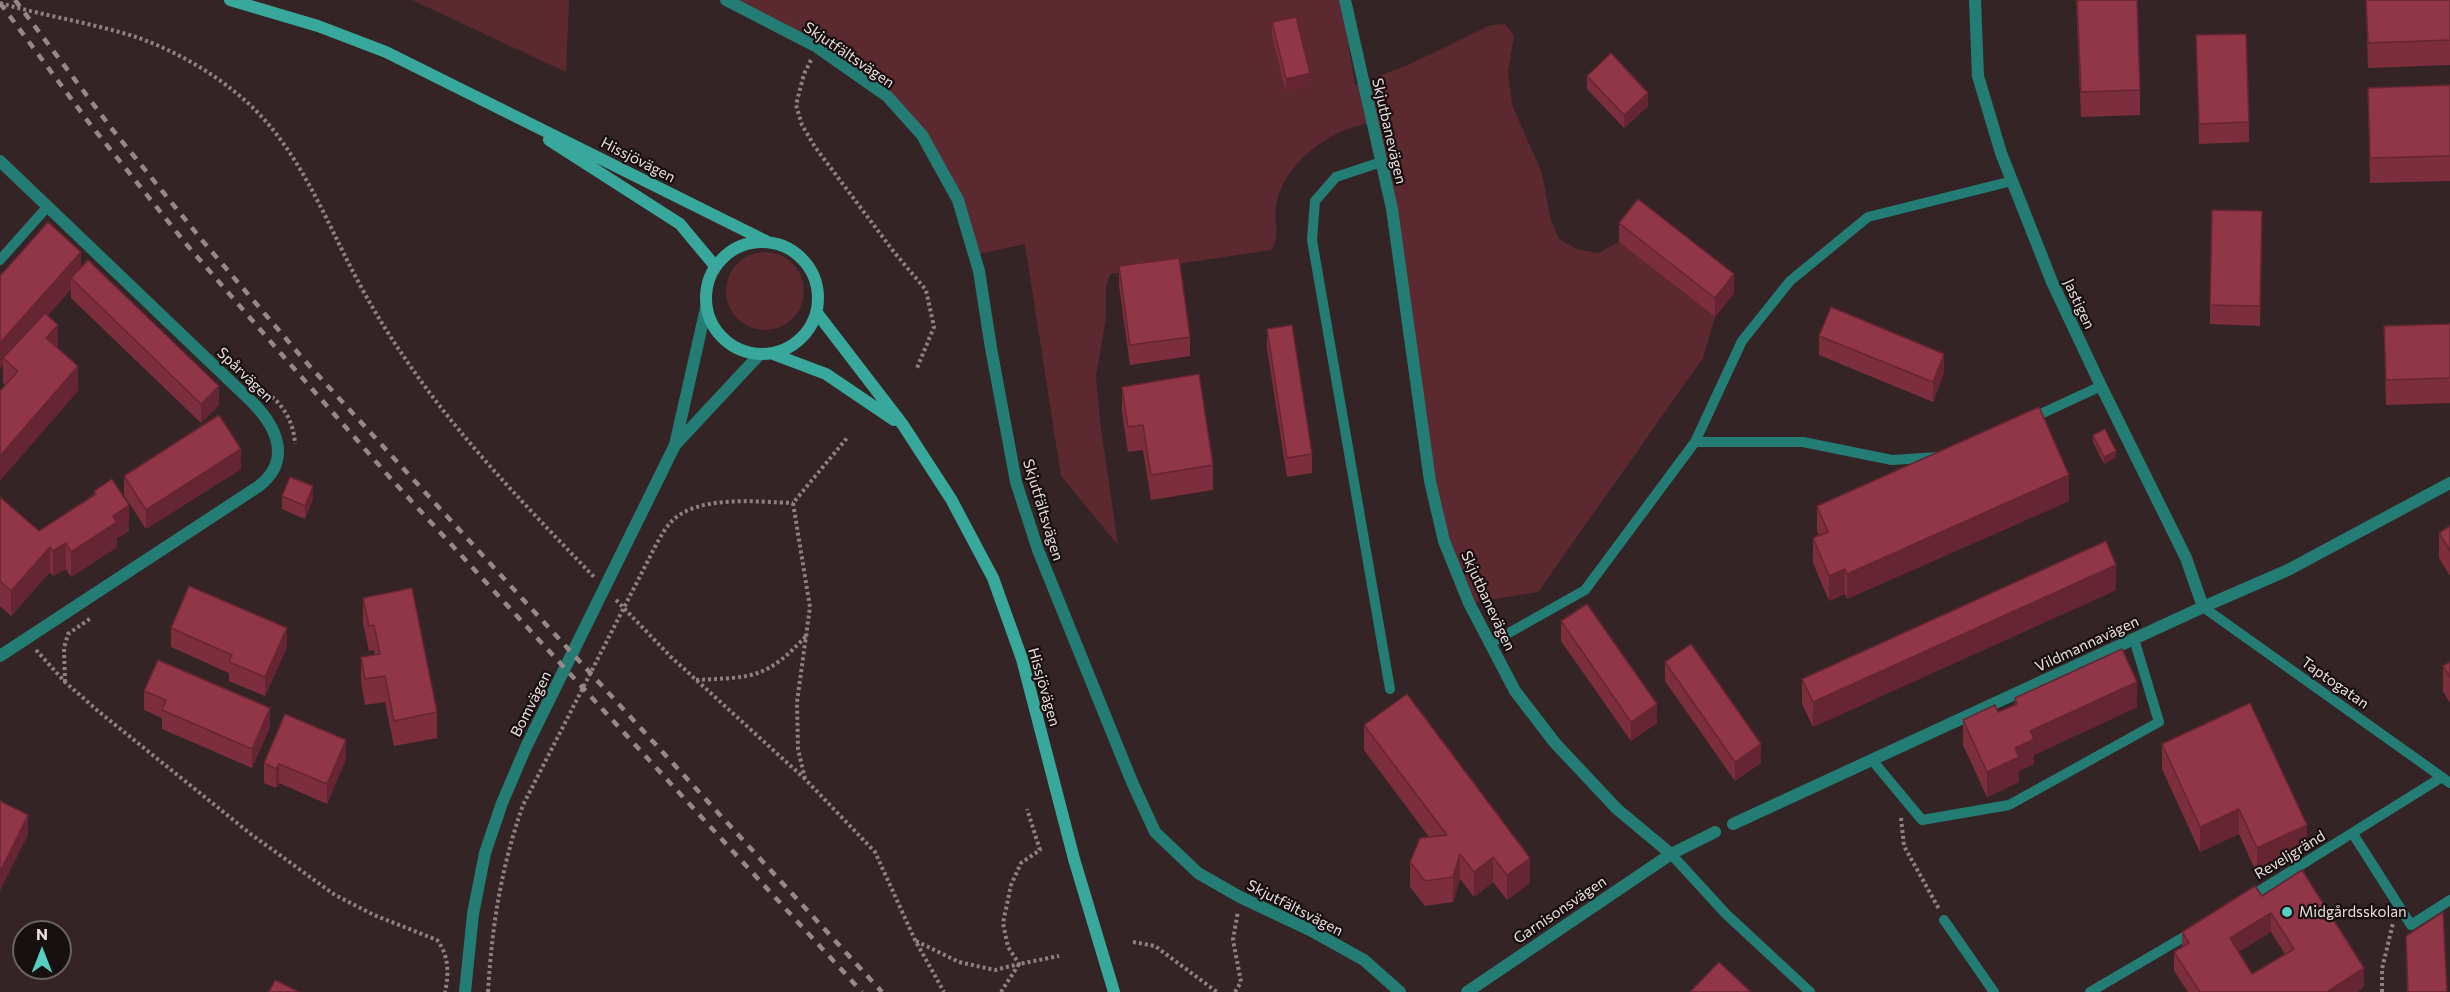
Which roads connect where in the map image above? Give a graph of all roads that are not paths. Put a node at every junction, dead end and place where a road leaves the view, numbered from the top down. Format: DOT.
graph roads {
  1 [pos="230,0"];
  2 [pos="726,0"];
  3 [pos="1344,0"];
  4 [pos="1975,0"];
  5 [pos="495,105"];
  6 [pos="0,161"];
  7 [pos="1381,162"];
  8 [pos="2012,181"];
  9 [pos="48,206"];
  10 [pos="766,241"];
  11 [pos="0,260"];
  12 [pos="715,266"];
  13 [pos="706,308"];
  14 [pos="817,313"];
  15 [pos="766,354"];
  16 [pos="2101,386"];
  17 [pos="903,426"];
  18 [pos="2015,426"];
  19 [pos="1695,442"];
  20 [pos="675,445"];
  21 [pos="1950,456"];
  22 [pos="2450,483"];
  23 [pos="2203,607"];
  24 [pos="2134,639"];
  25 [pos="1491,643"];
  26 [pos="0,656"];
  27 [pos="1390,689"];
  28 [pos="1872,760"];
  29 [pos="2446,780"];
  30 [pos="1733,824"];
  31 [pos="1715,832"];
  32 [pos="2353,834"];
  33 [pos="1671,854"];
  34 [pos="2450,900"];
  35 [pos="2240,903"];
  36 [pos="1944,920"];
  37 [pos="2199,928"];
  38 [pos="465,992"];
  39 [pos="1116,992"];
  40 [pos="1401,992"];
  41 [pos="1467,992"];
  42 [pos="1810,992"];
  43 [pos="1994,992"];
  44 [pos="2090,992"];
  1 -- 5 [label="main road, Hissjövägen"];
  2 -- 40 [label="street, Skjutfältsvägen"];
  3 -- 7 [label="street, Skjutbanevägen"];
  4 -- 8 [label="street, Jastigen"];
  5 -- 10 [label="main road, Hissjövägen"];
  5 -- 12 [label="main road, Hissjövägen"];
  6 -- 9 [label="street, Spårvägen"];
  7 -- 25 [label="street, Skjutbanevägen"];
  7 -- 27 [label="lane"];
  8 -- 16 [label="street, Jastigen"];
  8 -- 19 [label="lane"];
  9 -- 11 [label="lane"];
  9 -- 26 [label="street, Spårvägen"];
  10 -- 12 [label="main road"];
  10 -- 14 [label="main road"];
  12 -- 13 [label="main road"];
  13 -- 15 [label="main road"];
  13 -- 20 [label="street, Bomvägen"];
  14 -- 15 [label="main road"];
  14 -- 17 [label="main road, Hissjövägen"];
  15 -- 17 [label="main road, Hissjövägen"];
  15 -- 20 [label="street, Bomvägen"];
  16 -- 18 [label="lane"];
  16 -- 23 [label="street, Jastigen"];
  17 -- 39 [label="main road, Hissjövägen"];
  19 -- 21 [label="lane"];
  19 -- 25 [label="lane"];
  20 -- 38 [label="street, Bomvägen"];
  22 -- 23 [label="street, Vildmannavägen"];
  23 -- 24 [label="street, Vildmannavägen"];
  23 -- 29 [label="lane, Taptogatan"];
  24 -- 28 [label="street, Vildmannavägen"];
  24 -- 28 [label="lane"];
  25 -- 33 [label="street, Skjutbanevägen"];
  28 -- 30 [label="street, Vildmannavägen"];
  29 -- 32 [label="lane, Reveljgränd"];
  31 -- 33 [label="street"];
  32 -- 34 [label="lane"];
  32 -- 35 [label="lane, Reveljgränd"];
  33 -- 41 [label="street, Garnisonsvägen"];
  33 -- 42 [label="lane, Skjutbanevägen"];
  36 -- 43 [label="lane"];
  37 -- 44 [label="lane"];
}
